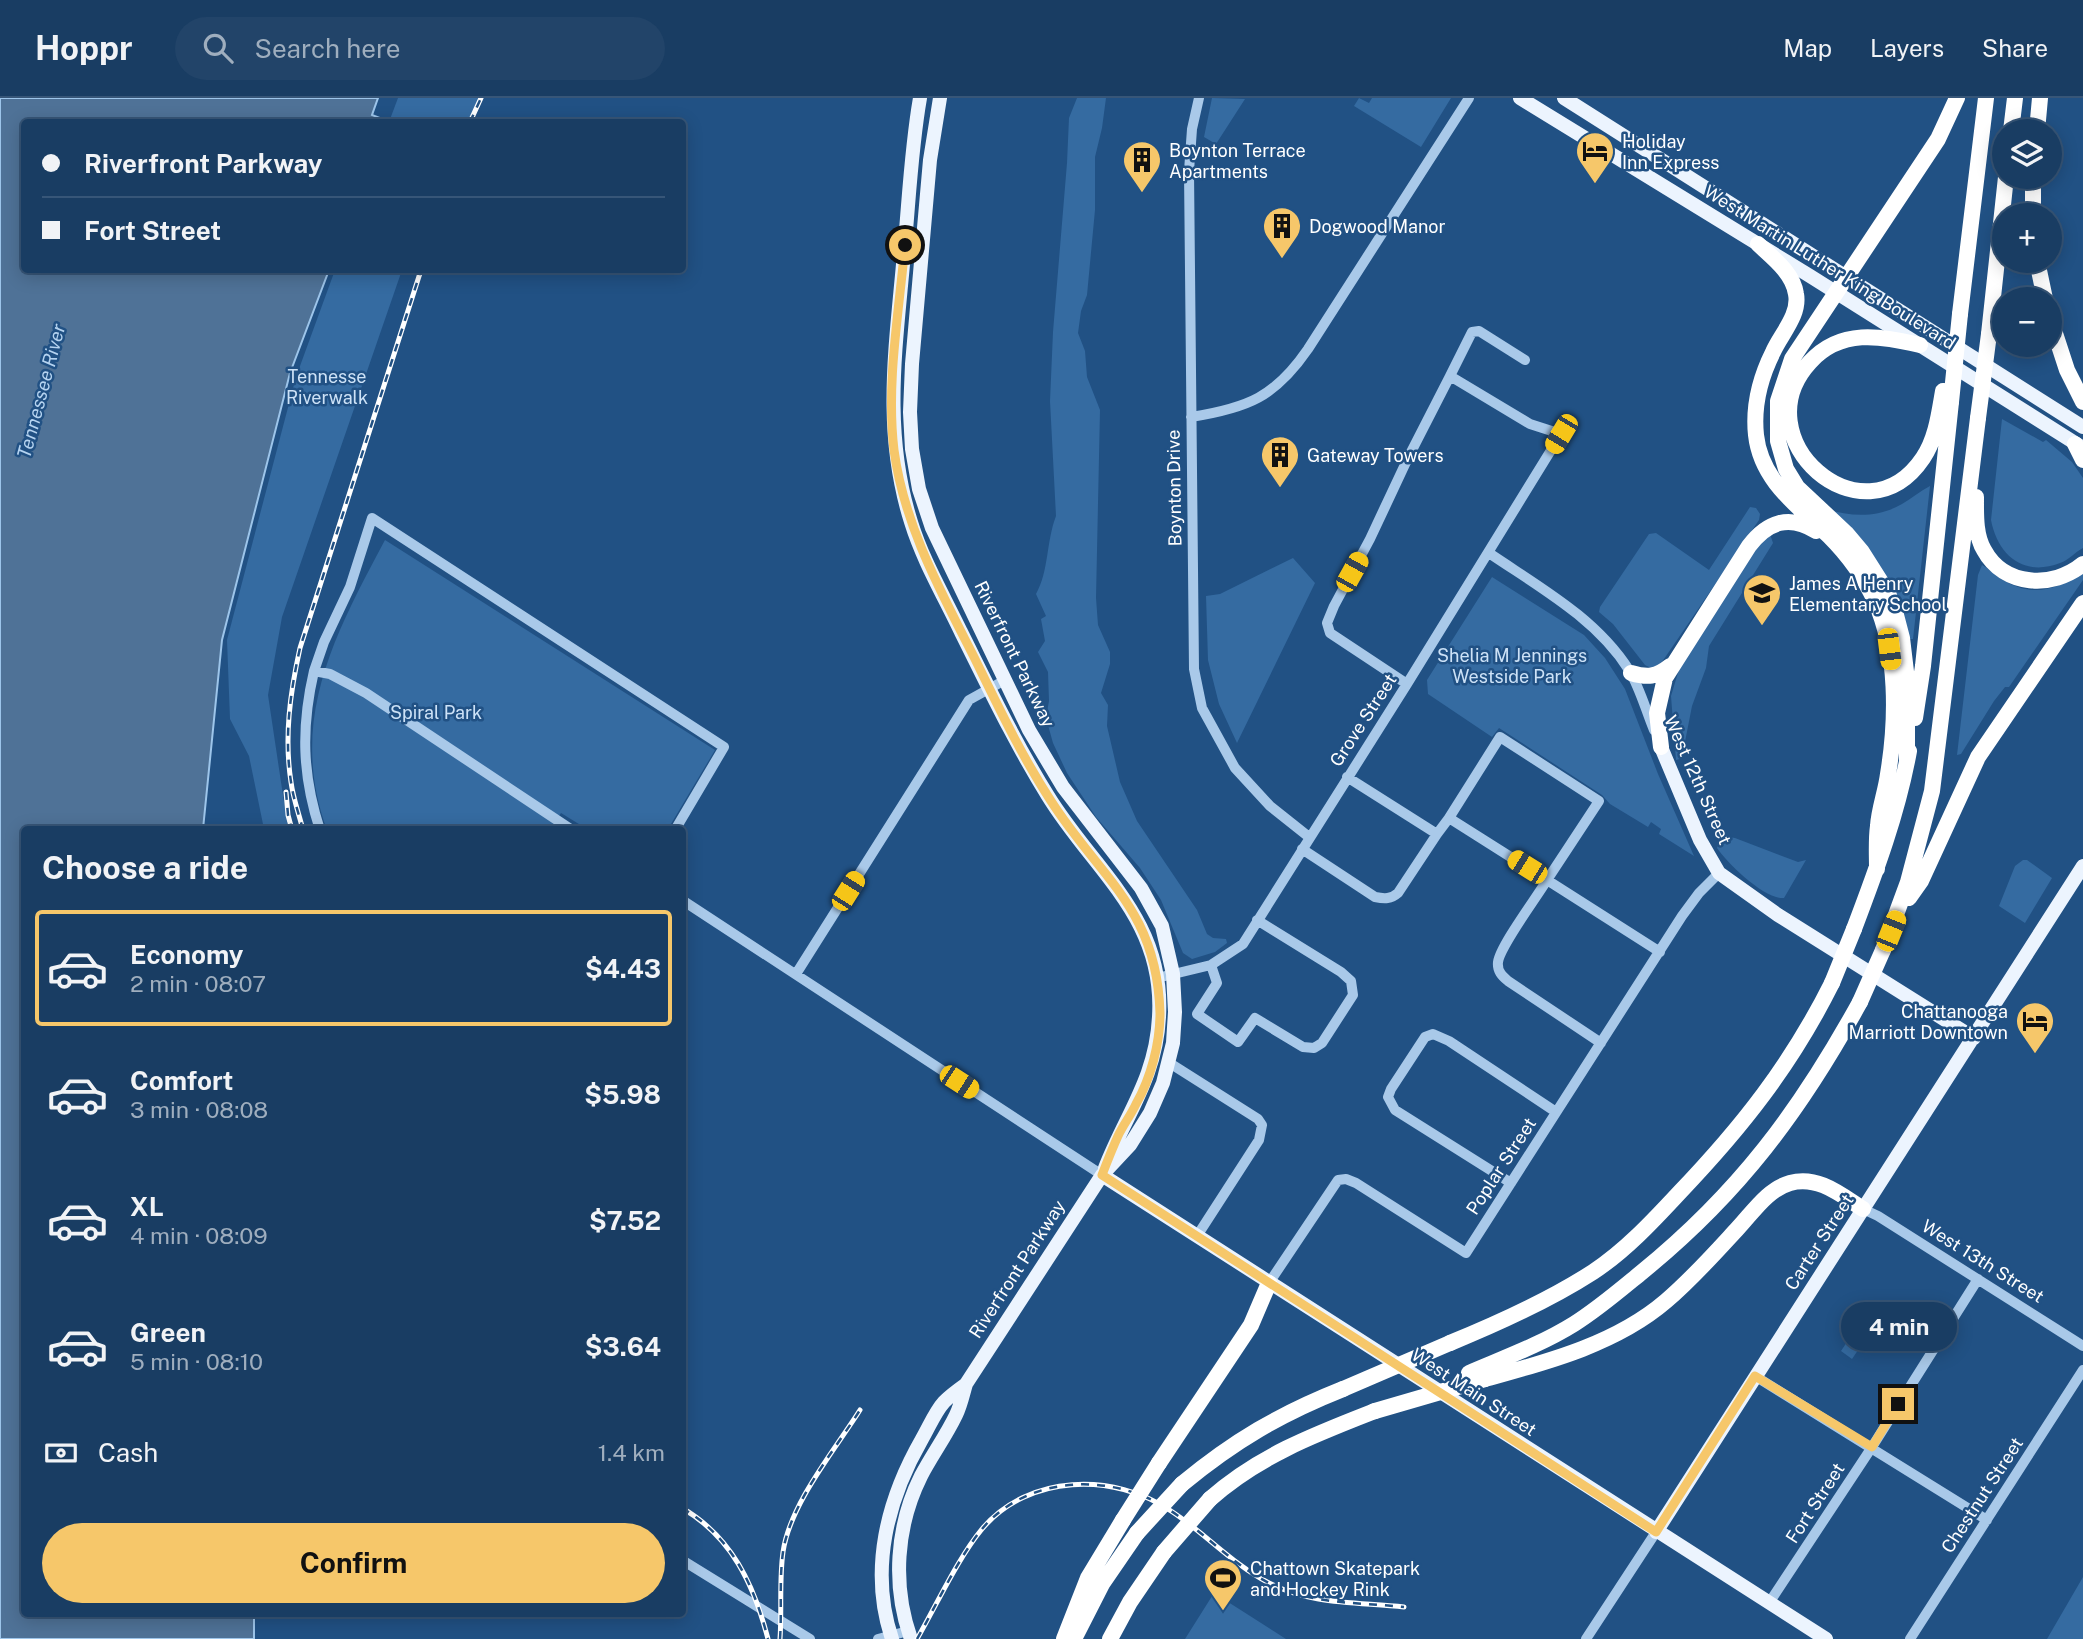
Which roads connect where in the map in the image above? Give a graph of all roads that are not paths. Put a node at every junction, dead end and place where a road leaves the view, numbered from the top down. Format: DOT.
graph roads {
  1 [pos="920,98"];
  2 [pos="940,98"];
  3 [pos="1199,98"];
  4 [pos="1469,98"];
  5 [pos="1520,98"];
  6 [pos="1564,98"];
  7 [pos="1956,98"];
  8 [pos="1986,98"];
  9 [pos="2015,98"];
  10 [pos="2040,98"];
  11 [pos="2012,119"];
  12 [pos="2038,119"];
  13 [pos="2005,189"];
  14 [pos="1758,244"];
  15 [pos="1846,276"];
  16 [pos="1835,292"];
  17 [pos="1920,345"];
  18 [pos="2062,354"];
  19 [pos="1525,360"];
  20 [pos="1450,376"];
  21 [pos="1947,397"];
  22 [pos="2083,402"];
  23 [pos="1191,418"];
  24 [pos="1978,418"];
  25 [pos="2083,427"];
  26 [pos="2079,446"];
  27 [pos="2083,460"];
  28 [pos="1489,553"];
  29 [pos="2083,564"];
  30 [pos="1857,569"];
  31 [pos="2083,603"];
  32 [pos="1675,661"];
  33 [pos="314,671"];
  34 [pos="1631,673"];
  35 [pos="1005,680"];
  36 [pos="1407,684"];
  37 [pos="989,688"];
  38 [pos="1661,747"];
  39 [pos="1908,760"];
  40 [pos="1347,777"];
  41 [pos="1449,818"];
  42 [pos="319,826"];
  43 [pos="566,826"];
  44 [pos="677,826"];
  45 [pos="1437,834"];
  46 [pos="1309,837"];
  47 [pos="1302,849"];
  48 [pos="2083,866"];
  49 [pos="1877,869"];
  50 [pos="1719,873"];
  51 [pos="1547,880"];
  52 [pos="686,903"];
  53 [pos="1899,911"];
  54 [pos="1257,920"];
  55 [pos="1660,952"];
  56 [pos="1211,965"];
  57 [pos="796,974"];
  58 [pos="1172,974"];
  59 [pos="1157,978"];
  60 [pos="1974,1038"];
  61 [pos="1601,1043"];
  62 [pos="1168,1062"];
  63 [pos="1556,1112"];
  64 [pos="1102,1175"];
  65 [pos="1511,1183"];
  66 [pos="1863,1209"];
  67 [pos="1196,1236"];
  68 [pos="1978,1279"];
  69 [pos="1269,1283"];
  70 [pos="2083,1346"];
  71 [pos="2083,1370"];
  72 [pos="1755,1376"];
  73 [pos="966,1384"];
  74 [pos="1375,1412"];
  75 [pos="1872,1447"];
  76 [pos="1987,1520"];
  77 [pos="1656,1532"];
  78 [pos="686,1563"];
  79 [pos="1769,1603"];
  80 [pos="788,1633"];
  81 [pos="910,1635"];
  82 [pos="887,1638"];
  83 [pos="810,1639"];
  84 [pos="1064,1639"];
  85 [pos="1074,1639"];
  86 [pos="1110,1639"];
  87 [pos="1586,1639"];
  88 [pos="1826,1639"];
  89 [pos="1910,1639"];
  1 -- 37 [label="main road, Riverfront Parkway"];
  2 -- 35 [label="main road, Riverfront Parkway"];
  3 -- 23 [label="street, Boynton Drive"];
  4 -- 23 [label="street"];
  5 -- 14 [label="main road, West Martin Luther King Boulevard"];
  6 -- 15 [label="main road, West Martin Luther King Boulevard"];
  7 -- 15 [label="highway"];
  8 -- 21 [label="highway, bridge"];
  9 -- 11 [label="highway"];
  10 -- 12 [label="highway"];
  13 -- 24 [label="highway, bridge"];
  14 -- 16 [label="main road, West Martin Luther King Boulevard"];
  14 -- 30 [label="highway"];
  15 -- 16 [label="highway"];
  15 -- 25 [label="main road, West Martin Luther King Boulevard"];
  16 -- 17 [label="main road, West Martin Luther King Boulevard"];
  16 -- 39 [label="highway"];
  17 -- 21 [label="highway"];
  17 -- 26 [label="main road, West Martin Luther King Boulevard"];
  18 -- 22 [label="highway"];
  19 -- 20 [label="street"];
  20 -- 28 [label="street, Grove Street"];
  20 -- 36 [label="street"];
  21 -- 39 [label="highway"];
  23 -- 46 [label="street, Boynton Drive"];
  24 -- 29 [label="highway"];
  24 -- 53 [label="highway"];
  26 -- 27 [label="highway"];
  28 -- 34 [label="street, West 12th Street"];
  28 -- 36 [label="street, Grove Street"];
  30 -- 32 [label="highway"];
  30 -- 49 [label="highway"];
  31 -- 53 [label="highway"];
  32 -- 34 [label="highway"];
  32 -- 38 [label="highway"];
  33 -- 42 [label="street"];
  33 -- 43 [label="street"];
  33 -- 44 [label="street"];
  34 -- 38 [label="street, West 12th Street"];
  35 -- 37 [label="street"];
  35 -- 58 [label="main road, Riverfront Parkway"];
  36 -- 40 [label="street, Grove Street"];
  37 -- 57 [label="street"];
  37 -- 59 [label="main road, Riverfront Parkway"];
  38 -- 50 [label="main road, West 12th Street"];
  39 -- 49 [label="highway"];
  40 -- 45 [label="street"];
  40 -- 46 [label="street, Grove Street"];
  41 -- 45 [label="street"];
  41 -- 51 [label="street"];
  41 -- 51 [label="street"];
  45 -- 47 [label="street"];
  46 -- 47 [label="street, Grove Street"];
  47 -- 54 [label="street, Grove Street"];
  48 -- 60 [label="main road, Carter Street"];
  49 -- 85 [label="highway, bridge"];
  50 -- 55 [label="street, Poplar Street"];
  50 -- 60 [label="main road, West 12th Street"];
  51 -- 55 [label="street"];
  51 -- 61 [label="street"];
  52 -- 57 [label="street"];
  53 -- 74 [label="highway, bridge"];
  54 -- 56 [label="street, Grove Street"];
  54 -- 56 [label="street"];
  55 -- 61 [label="street, Poplar Street"];
  56 -- 58 [label="street, Grove Street"];
  57 -- 64 [label="street"];
  58 -- 59 [label="street, Grove Street"];
  58 -- 62 [label="main road, Riverfront Parkway"];
  59 -- 64 [label="main road, Riverfront Parkway"];
  60 -- 66 [label="main road, Carter Street"];
  61 -- 63 [label="street, Poplar Street"];
  62 -- 64 [label="main road, Riverfront Parkway"];
  62 -- 67 [label="street"];
  63 -- 65 [label="street, Poplar Street"];
  63 -- 65 [label="street"];
  64 -- 67 [label="main road, West Main Street"];
  64 -- 73 [label="main road, Riverfront Parkway"];
  65 -- 69 [label="street, Poplar Street"];
  66 -- 68 [label="street, West 13th Street"];
  66 -- 72 [label="main road, Carter Street"];
  66 -- 74 [label="highway, bridge"];
  67 -- 69 [label="main road, West Main Street"];
  68 -- 70 [label="street, West 13th Street"];
  68 -- 75 [label="street, Fort Street"];
  69 -- 77 [label="main road, West Main Street"];
  69 -- 84 [label="highway, bridge"];
  71 -- 76 [label="street, Chestnut Street"];
  72 -- 75 [label="street"];
  72 -- 77 [label="main road, Carter Street"];
  73 -- 81 [label="main road, Riverfront Parkway"];
  73 -- 82 [label="main road, Riverfront Parkway"];
  74 -- 86 [label="highway, bridge"];
  75 -- 76 [label="street"];
  75 -- 79 [label="street, Fort Street"];
  76 -- 89 [label="street, Chestnut Street"];
  77 -- 79 [label="main road, West Main Street"];
  77 -- 87 [label="street, Carter Street"];
  78 -- 80 [label="street"];
  79 -- 88 [label="main road, West Main Street"];
  80 -- 83 [label="street"];
  81 -- 82 [label="street"];
}
